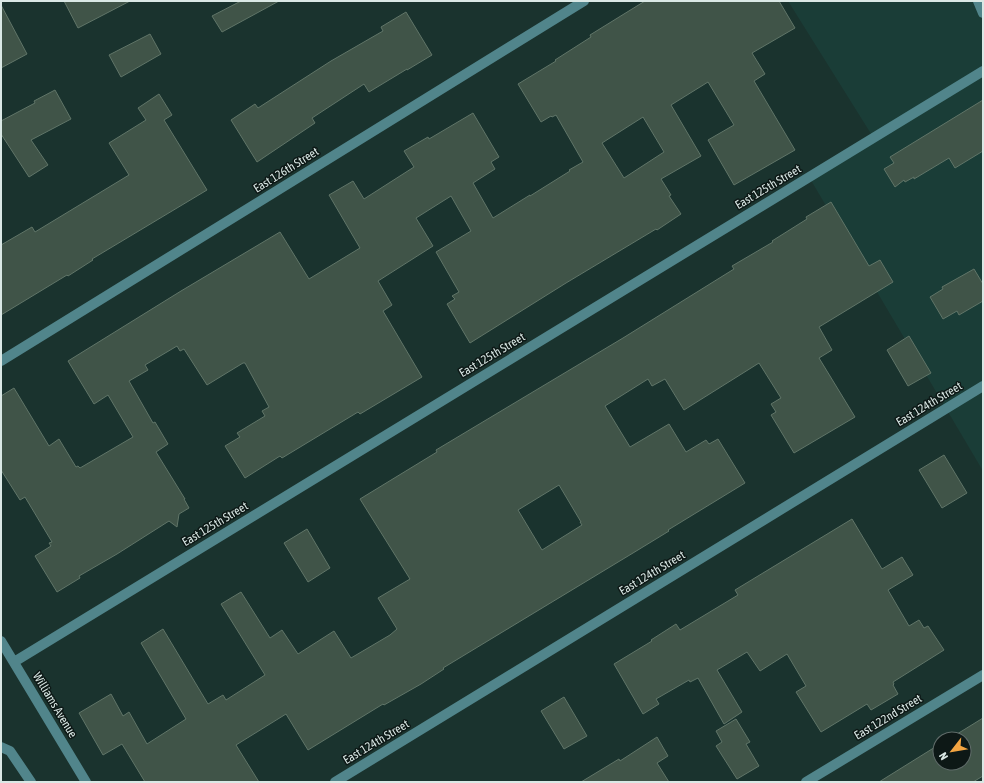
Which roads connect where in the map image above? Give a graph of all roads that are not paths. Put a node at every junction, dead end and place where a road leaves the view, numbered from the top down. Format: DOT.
graph roads {
  1 [pos="584,1"];
  2 [pos="978,1"];
  3 [pos="983,13"];
  4 [pos="983,71"];
  5 [pos="1,361"];
  6 [pos="983,386"];
  7 [pos="1,641"];
  8 [pos="14,662"];
  9 [pos="983,675"];
  10 [pos="1,747"];
  11 [pos="31,782"];
  12 [pos="86,782"];
  13 [pos="335,782"];
  14 [pos="806,782"];
  1 -- 5 [label="street, East 126th Street"];
  2 -- 3 [label="street"];
  4 -- 8 [label="street, East 125th Street"];
  6 -- 13 [label="street, East 124th Street"];
  7 -- 8 [label="street, Williams Avenue"];
  8 -- 12 [label="street, Williams Avenue"];
  9 -- 14 [label="street, East 122nd Street"];
  10 -- 11 [label="street"];
}
